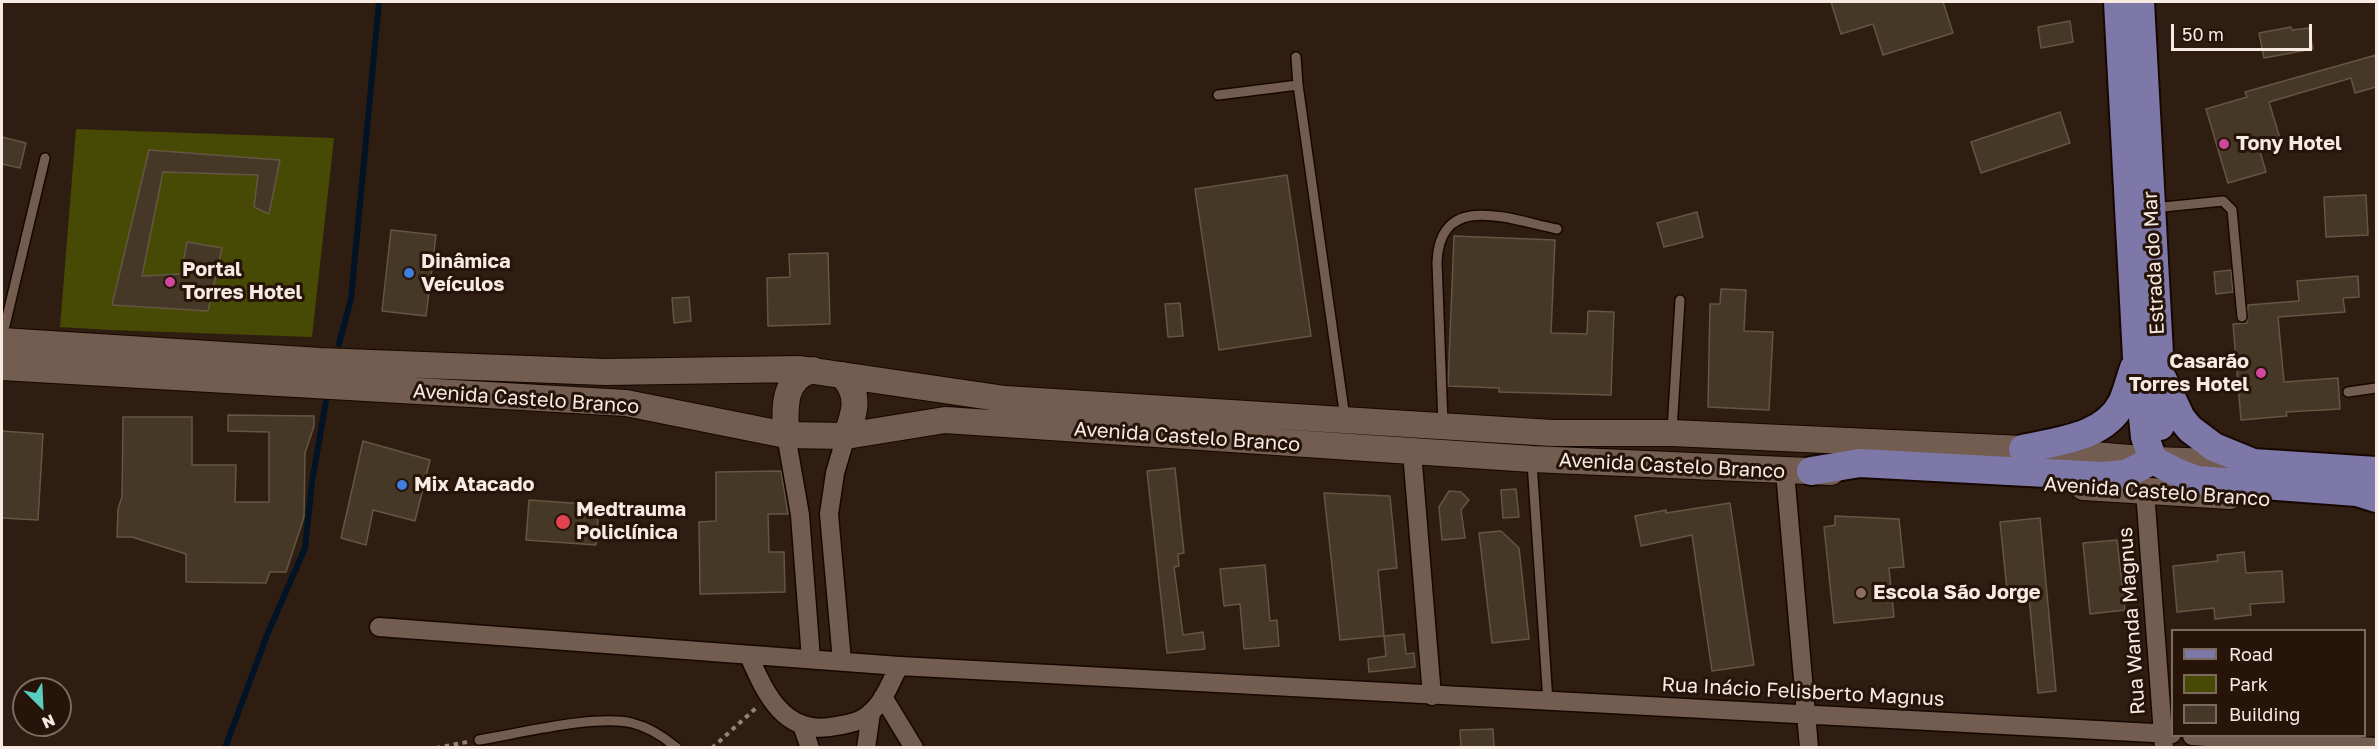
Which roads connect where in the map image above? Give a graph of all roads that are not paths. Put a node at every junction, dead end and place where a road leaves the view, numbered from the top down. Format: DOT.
graph roads {
  1 [pos="2118,2"];
  2 [pos="2140,2"];
  3 [pos="1296,57"];
  4 [pos="1298,85"];
  5 [pos="1218,95"];
  6 [pos="45,158"];
  7 [pos="2151,208"];
  8 [pos="1557,229"];
  9 [pos="1680,300"];
  10 [pos="2242,317"];
  11 [pos="2,340"];
  12 [pos="2149,365"];
  13 [pos="2,367"];
  14 [pos="813,370"];
  15 [pos="842,375"];
  16 [pos="2376,388"];
  17 [pos="2348,392"];
  18 [pos="1345,420"];
  19 [pos="1443,426"];
  20 [pos="1672,433"];
  21 [pos="786,435"];
  22 [pos="846,436"];
  23 [pos="2023,449"];
  24 [pos="1412,452"];
  25 [pos="1532,459"];
  26 [pos="2153,460"];
  27 [pos="2253,463"];
  28 [pos="2376,471"];
  29 [pos="1798,472"];
  30 [pos="2145,491"];
  31 [pos="2376,498"];
  32 [pos="2376,506"];
  33 [pos="800,514"];
  34 [pos="829,514"];
  35 [pos="379,627"];
  36 [pos="749,656"];
  37 [pos="811,659"];
  38 [pos="842,661"];
  39 [pos="899,666"];
  40 [pos="1432,696"];
  41 [pos="884,697"];
  42 [pos="1548,702"];
  43 [pos="871,713"];
  44 [pos="1805,715"];
  45 [pos="802,726"];
  46 [pos="2223,737"];
  47 [pos="2167,738"];
  48 [pos="479,740"];
  49 [pos="914,746"];
  50 [pos="677,747"];
  51 [pos="810,747"];
  52 [pos="866,747"];
  53 [pos="1809,747"];
  54 [pos="2376,747"];
  1 -- 12 [label="main road, Estrada do Mar"];
  2 -- 7 [label="main road, Estrada do Mar"];
  3 -- 4 [label="lane"];
  4 -- 5 [label="lane"];
  4 -- 18 [label="lane"];
  6 -- 11 [label="lane"];
  7 -- 10 [label="lane"];
  7 -- 12 [label="main road, Estrada do Mar"];
  8 -- 19 [label="lane"];
  9 -- 20 [label="lane"];
  11 -- 14 [label="main road, Avenida Castelo Branco"];
  12 -- 23 [label="main road"];
  12 -- 26 [label="main road, Estrada do Mar"];
  12 -- 27 [label="main road"];
  13 -- 21 [label="main road, Avenida Castelo Branco"];
  14 -- 15 [label="main road, Avenida Castelo Branco"];
  14 -- 21 [label="main road"];
  15 -- 18 [label="main road, Avenida Castelo Branco"];
  15 -- 22 [label="main road"];
  16 -- 17 [label="lane"];
  18 -- 19 [label="main road, Avenida Castelo Branco"];
  19 -- 20 [label="main road, Avenida Castelo Branco"];
  20 -- 23 [label="main road, Avenida Castelo Branco"];
  21 -- 22 [label="main road, Avenida Castelo Branco"];
  21 -- 33 [label="street"];
  22 -- 24 [label="main road, Avenida Castelo Branco"];
  22 -- 34 [label="street"];
  23 -- 26 [label="main road, Avenida Castelo Branco"];
  24 -- 25 [label="main road, Avenida Castelo Branco"];
  24 -- 40 [label="street"];
  25 -- 29 [label="main road, Avenida Castelo Branco"];
  25 -- 42 [label="lane"];
  26 -- 27 [label="main road, Avenida Castelo Branco"];
  26 -- 29 [label="main road"];
  26 -- 31 [label="main road"];
  27 -- 28 [label="main road, Avenida Castelo Branco"];
  29 -- 30 [label="main road, Avenida Castelo Branco"];
  29 -- 44 [label="street"];
  30 -- 32 [label="main road, Avenida Castelo Branco"];
  30 -- 47 [label="street, Rua Wanda Magnus"];
  33 -- 34 [label="street"];
  33 -- 37 [label="street"];
  34 -- 38 [label="street"];
  35 -- 36 [label="street, Rua Inácio Felisberto Magnus"];
  36 -- 37 [label="street, Rua Inácio Felisberto Magnus"];
  36 -- 45 [label="street"];
  37 -- 38 [label="street, Rua Inácio Felisberto Magnus"];
  38 -- 39 [label="street, Rua Inácio Felisberto Magnus"];
  39 -- 40 [label="street, Rua Inácio Felisberto Magnus"];
  39 -- 41 [label="street"];
  40 -- 42 [label="street, Rua Inácio Felisberto Magnus"];
  41 -- 43 [label="street"];
  41 -- 49 [label="street"];
  42 -- 44 [label="street, Rua Inácio Felisberto Magnus"];
  43 -- 45 [label="street"];
  43 -- 52 [label="street"];
  44 -- 47 [label="street, Rua Inácio Felisberto Magnus"];
  44 -- 53 [label="street"];
  45 -- 51 [label="street"];
  46 -- 54 [label="street"];
  48 -- 50 [label="lane"];
}
